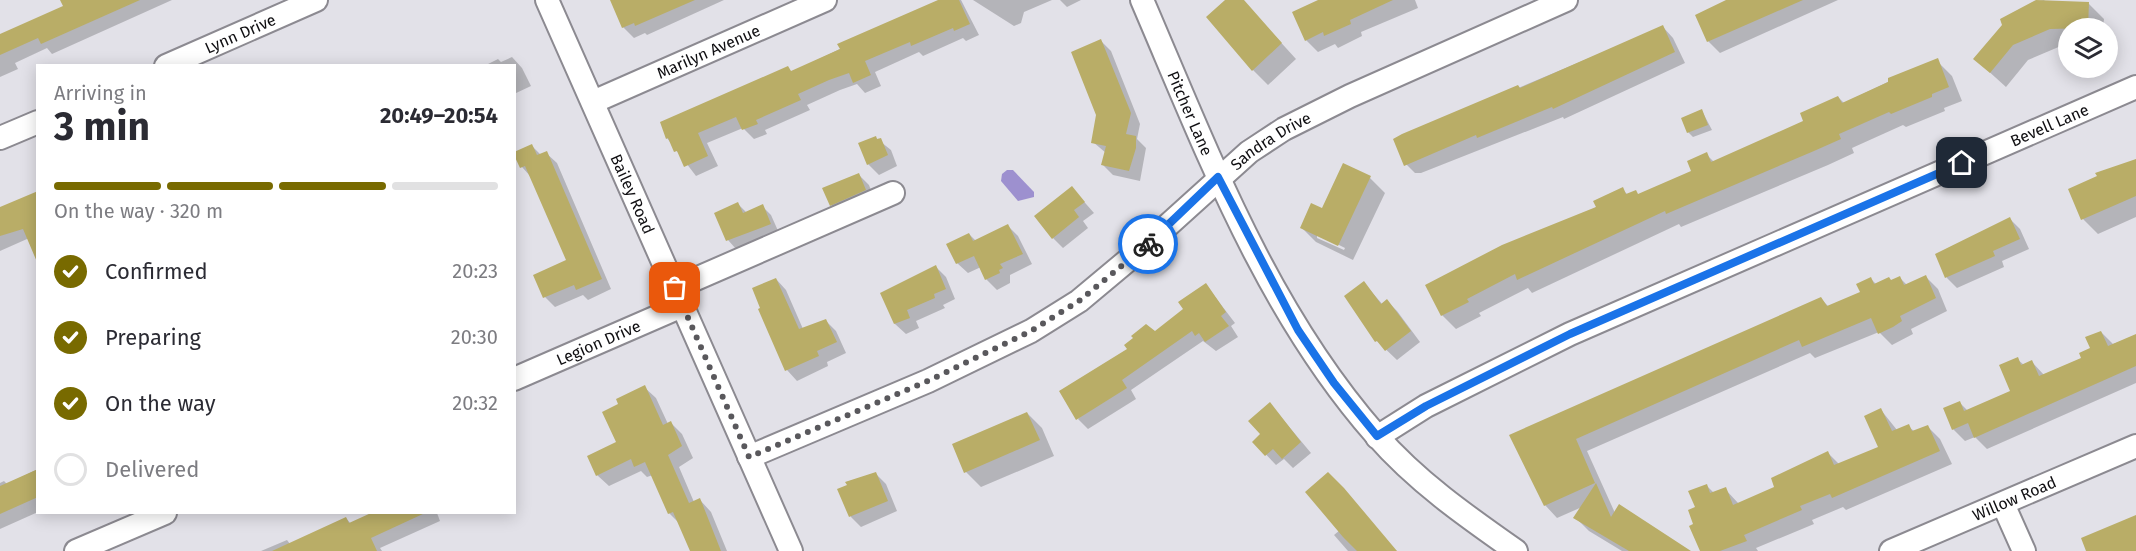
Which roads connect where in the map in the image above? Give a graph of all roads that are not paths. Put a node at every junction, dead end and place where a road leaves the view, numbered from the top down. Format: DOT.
graph roads {
  1 [pos="316,0"];
  2 [pos="547,0"];
  3 [pos="825,0"];
  4 [pos="1142,0"];
  5 [pos="1566,0"];
  6 [pos="171,64"];
  7 [pos="2136,87"];
  8 [pos="593,102"];
  9 [pos="36,123"];
  10 [pos="0,138"];
  11 [pos="1218,177"];
  12 [pos="893,193"];
  13 [pos="679,297"];
  14 [pos="516,378"];
  15 [pos="1377,436"];
  16 [pos="2136,446"];
  17 [pos="749,457"];
  18 [pos="2003,504"];
  19 [pos="163,514"];
  20 [pos="76,551"];
  21 [pos="790,551"];
  22 [pos="1516,551"];
  23 [pos="1891,551"];
  24 [pos="2024,551"];
  1 -- 6 [label="street, Lynn Drive"];
  2 -- 8 [label="street, Bailey Road"];
  3 -- 8 [label="street, Marilyn Avenue"];
  4 -- 11 [label="street, Pitcher Lane"];
  5 -- 11 [label="street, Sandra Drive"];
  7 -- 15 [label="street, Bevell Lane"];
  8 -- 13 [label="street, Bailey Road"];
  9 -- 10 [label="street"];
  11 -- 15 [label="street, Pitcher Lane"];
  11 -- 17 [label="street, Sandra Drive"];
  12 -- 13 [label="street, Legion Drive"];
  13 -- 14 [label="street, Legion Drive"];
  13 -- 17 [label="street, Bailey Road"];
  15 -- 22 [label="street, Pitcher Lane"];
  16 -- 18 [label="street, Willow Road"];
  17 -- 21 [label="street, Bailey Road"];
  18 -- 23 [label="street, Willow Road"];
  18 -- 24 [label="street"];
  19 -- 20 [label="street"];
}
